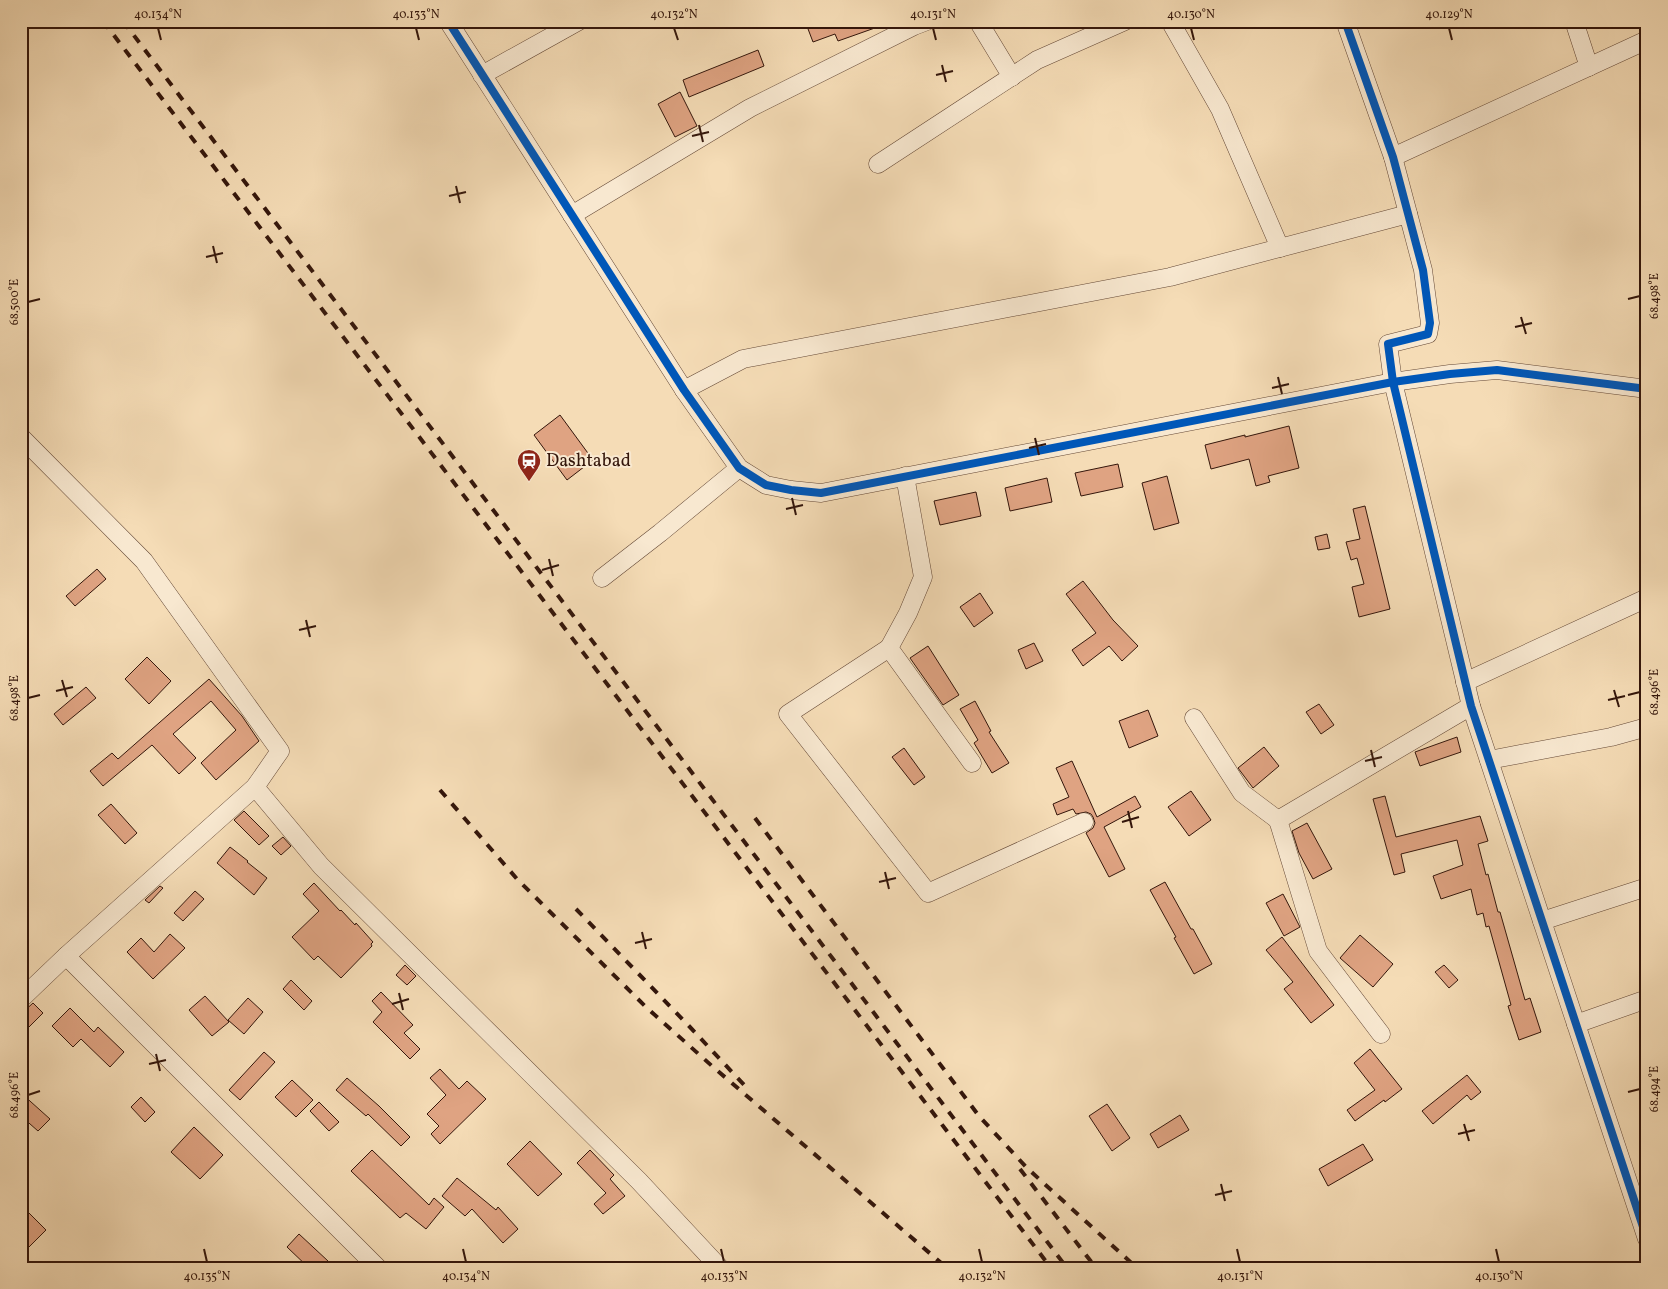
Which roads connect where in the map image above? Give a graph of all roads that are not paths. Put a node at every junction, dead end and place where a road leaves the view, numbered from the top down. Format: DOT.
graph roads {
  1 [pos="448,21"];
  2 [pos="579,21"];
  3 [pos="927,21"];
  4 [pos="978,21"];
  5 [pos="1125,21"];
  6 [pos="1170,21"];
  7 [pos="1345,21"];
  8 [pos="1574,21"];
  9 [pos="1647,40"];
  10 [pos="1590,67"];
  11 [pos="482,75"];
  12 [pos="1012,77"];
  13 [pos="1393,157"];
  14 [pos="878,164"];
  15 [pos="1408,214"];
  16 [pos="572,215"];
  17 [pos="1280,248"];
  18 [pos="1393,382"];
  19 [pos="1647,389"];
  20 [pos="684,390"];
  21 [pos="21,437"];
  22 [pos="739,468"];
  23 [pos="905,476"];
  24 [pos="602,578"];
  25 [pos="1647,598"];
  26 [pos="889,648"];
  27 [pos="1465,682"];
  28 [pos="1471,706"];
  29 [pos="1194,718"];
  30 [pos="1647,727"];
  31 [pos="1489,760"];
  32 [pos="972,763"];
  33 [pos="255,788"];
  34 [pos="1278,820"];
  35 [pos="1084,822"];
  36 [pos="1647,887"];
  37 [pos="1542,921"];
  38 [pos="66,956"];
  39 [pos="21,999"];
  40 [pos="1647,999"];
  41 [pos="1576,1024"];
  42 [pos="1381,1034"];
  43 [pos="1646,1233"];
  44 [pos="378,1268"];
  45 [pos="720,1268"];
  1 -- 11 [label="street"];
  2 -- 11 [label="street"];
  3 -- 16 [label="street"];
  4 -- 12 [label="street"];
  5 -- 12 [label="street"];
  6 -- 17 [label="street"];
  7 -- 13 [label="street"];
  8 -- 10 [label="street"];
  9 -- 10 [label="street"];
  10 -- 13 [label="street"];
  11 -- 16 [label="street"];
  12 -- 14 [label="street"];
  13 -- 15 [label="street"];
  15 -- 17 [label="street"];
  15 -- 18 [label="street"];
  16 -- 20 [label="street"];
  17 -- 20 [label="street"];
  18 -- 19 [label="street"];
  18 -- 23 [label="street"];
  18 -- 27 [label="street"];
  20 -- 22 [label="street"];
  21 -- 33 [label="street"];
  22 -- 23 [label="street"];
  22 -- 24 [label="street"];
  23 -- 26 [label="street"];
  25 -- 27 [label="street"];
  26 -- 32 [label="street"];
  26 -- 35 [label="street"];
  27 -- 28 [label="street"];
  28 -- 31 [label="street"];
  28 -- 34 [label="street"];
  29 -- 34 [label="street"];
  30 -- 31 [label="street"];
  31 -- 37 [label="street"];
  33 -- 38 [label="street"];
  33 -- 45 [label="street"];
  34 -- 42 [label="street"];
  36 -- 37 [label="street"];
  37 -- 41 [label="street"];
  38 -- 39 [label="street"];
  38 -- 44 [label="street"];
  40 -- 41 [label="street"];
  41 -- 43 [label="street"];
}
